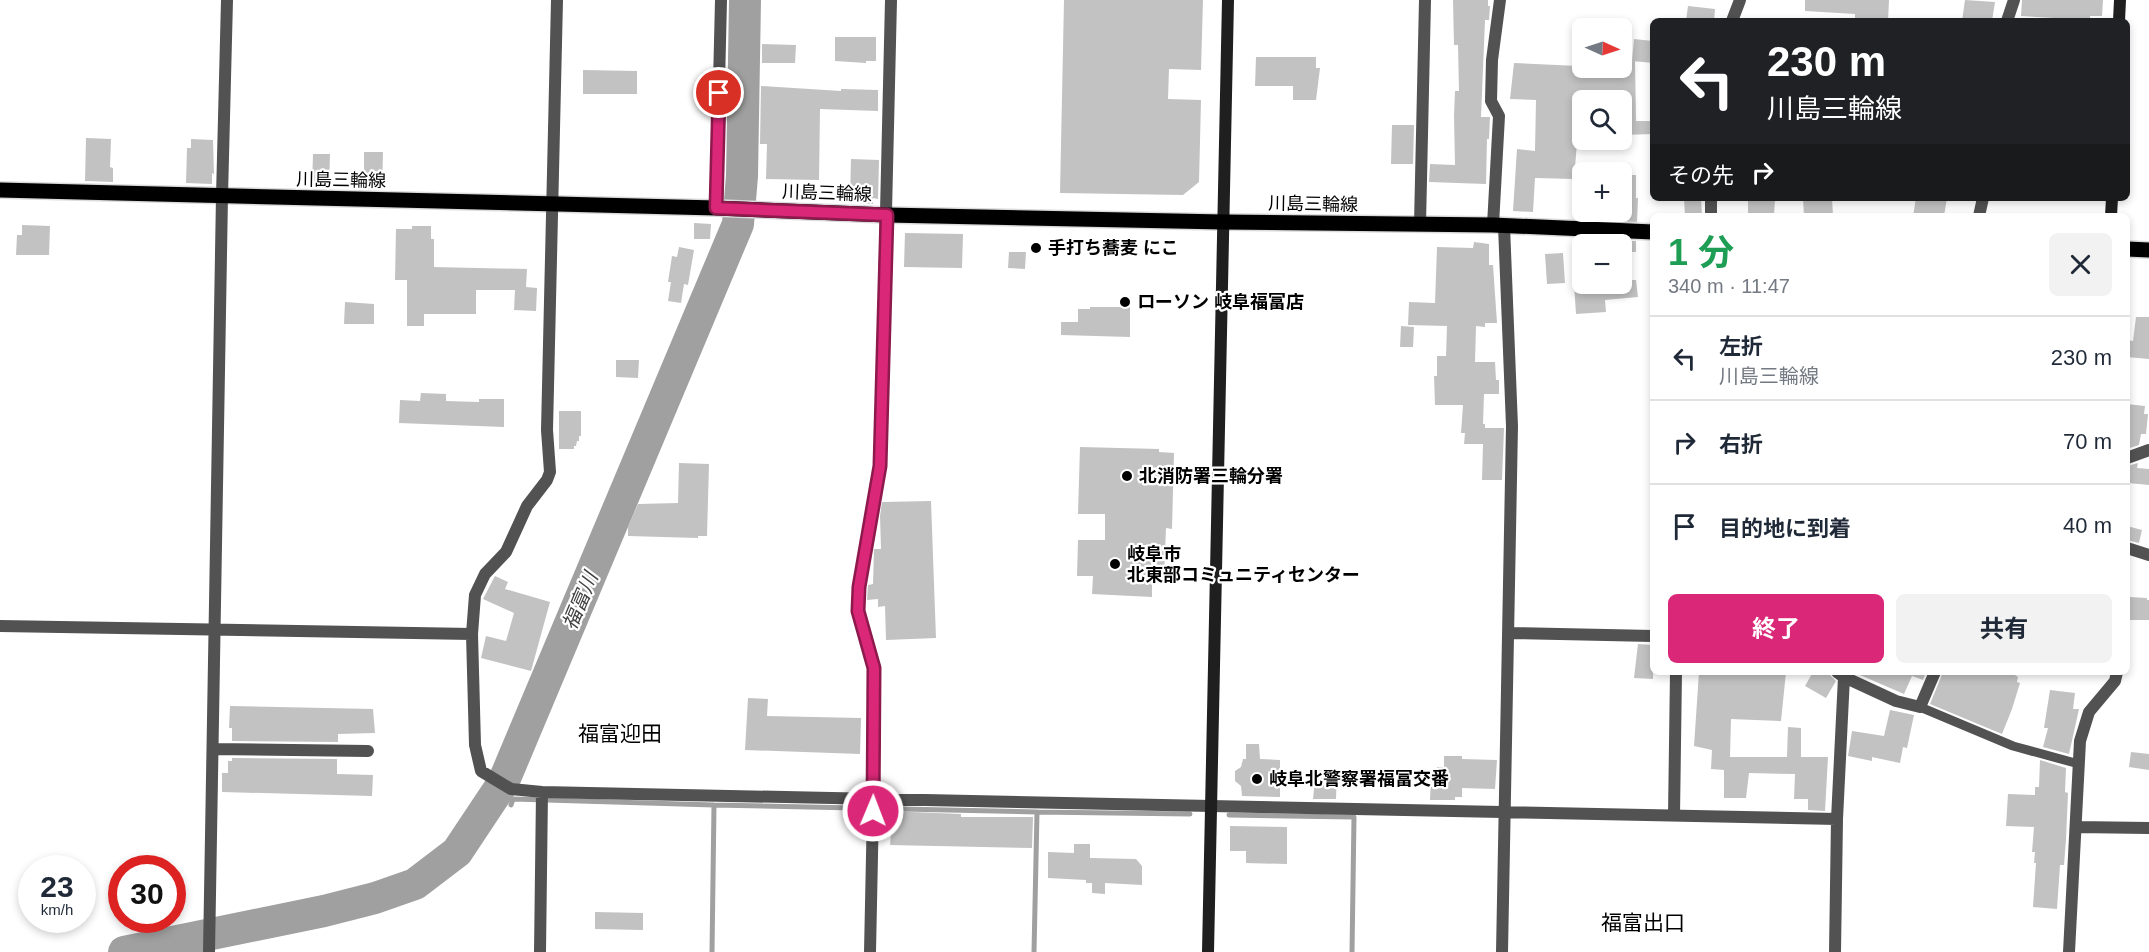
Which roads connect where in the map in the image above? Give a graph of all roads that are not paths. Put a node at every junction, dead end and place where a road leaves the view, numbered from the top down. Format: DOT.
graph roads {
  1 [pos="227,0"];
  2 [pos="557,0"];
  3 [pos="721,0"];
  4 [pos="891,0"];
  5 [pos="1228,0"];
  6 [pos="1425,0"];
  7 [pos="1500,0"];
  8 [pos="1740,0"];
  9 [pos="2014,0"];
  10 [pos="2120,0"];
  11 [pos="1733,18"];
  12 [pos="2008,18"];
  13 [pos="2119,18"];
  14 [pos="0,190"];
  15 [pos="222,196"];
  16 [pos="553,205"];
  17 [pos="720,208"];
  18 [pos="887,215"];
  19 [pos="1223,222"];
  20 [pos="1420,224"];
  21 [pos="1499,226"];
  22 [pos="1650,232"];
  23 [pos="2130,249"];
  24 [pos="2149,250"];
  25 [pos="2149,450"];
  26 [pos="2130,457"];
  27 [pos="2130,549"];
  28 [pos="2149,555"];
  29 [pos="0,626"];
  30 [pos="215,630"];
  31 [pos="1509,633"];
  32 [pos="472,634"];
  33 [pos="1650,636"];
  34 [pos="1676,675"];
  35 [pos="1840,675"];
  36 [pos="1934,675"];
  37 [pos="2116,675"];
  38 [pos="1920,707"];
  39 [pos="213,749"];
  40 [pos="368,751"];
  41 [pos="2079,764"];
  42 [pos="542,798"];
  43 [pos="874,804"];
  44 [pos="1211,806"];
  45 [pos="1504,812"];
  46 [pos="1674,816"];
  47 [pos="1837,819"];
  48 [pos="2076,827"];
  49 [pos="2149,828"];
  50 [pos="209,946"];
  51 [pos="540,952"];
  52 [pos="870,952"];
  53 [pos="1208,952"];
  54 [pos="1502,952"];
  55 [pos="1835,952"];
  56 [pos="2069,952"];
  1 -- 15 [label="street"];
  2 -- 16 [label="street"];
  3 -- 17 [label="street"];
  4 -- 18 [label="street"];
  5 -- 19 [label="street"];
  6 -- 20 [label="street"];
  7 -- 21 [label="street"];
  8 -- 11 [label="street"];
  9 -- 12 [label="street"];
  10 -- 13 [label="street"];
  14 -- 15 [label="main road, 川島三輪線"];
  15 -- 16 [label="main road, 川島三輪線"];
  15 -- 30 [label="street"];
  16 -- 17 [label="main road, 川島三輪線"];
  16 -- 32 [label="street"];
  17 -- 18 [label="main road, 川島三輪線"];
  18 -- 19 [label="main road, 川島三輪線"];
  18 -- 43 [label="street"];
  19 -- 20 [label="main road, 川島三輪線"];
  19 -- 44 [label="street"];
  20 -- 21 [label="main road, 川島三輪線"];
  21 -- 22 [label="main road, 川島三輪線"];
  21 -- 31 [label="street"];
  23 -- 24 [label="main road"];
  25 -- 26 [label="street"];
  27 -- 28 [label="street"];
  29 -- 30 [label="street"];
  30 -- 32 [label="street"];
  30 -- 39 [label="street"];
  31 -- 33 [label="street"];
  31 -- 45 [label="street"];
  32 -- 42 [label="street"];
  34 -- 46 [label="street"];
  35 -- 38 [label="street"];
  35 -- 47 [label="street"];
  36 -- 38 [label="street"];
  37 -- 41 [label="street"];
  38 -- 41 [label="lane"];
  39 -- 40 [label="street"];
  39 -- 50 [label="street"];
  41 -- 48 [label="street"];
  42 -- 43 [label="street"];
  42 -- 51 [label="street"];
  43 -- 44 [label="street"];
  43 -- 52 [label="street"];
  44 -- 45 [label="street"];
  44 -- 53 [label="street"];
  45 -- 46 [label="street"];
  45 -- 54 [label="street"];
  46 -- 47 [label="street"];
  47 -- 55 [label="street"];
  48 -- 49 [label="street"];
  48 -- 56 [label="street"];
}
